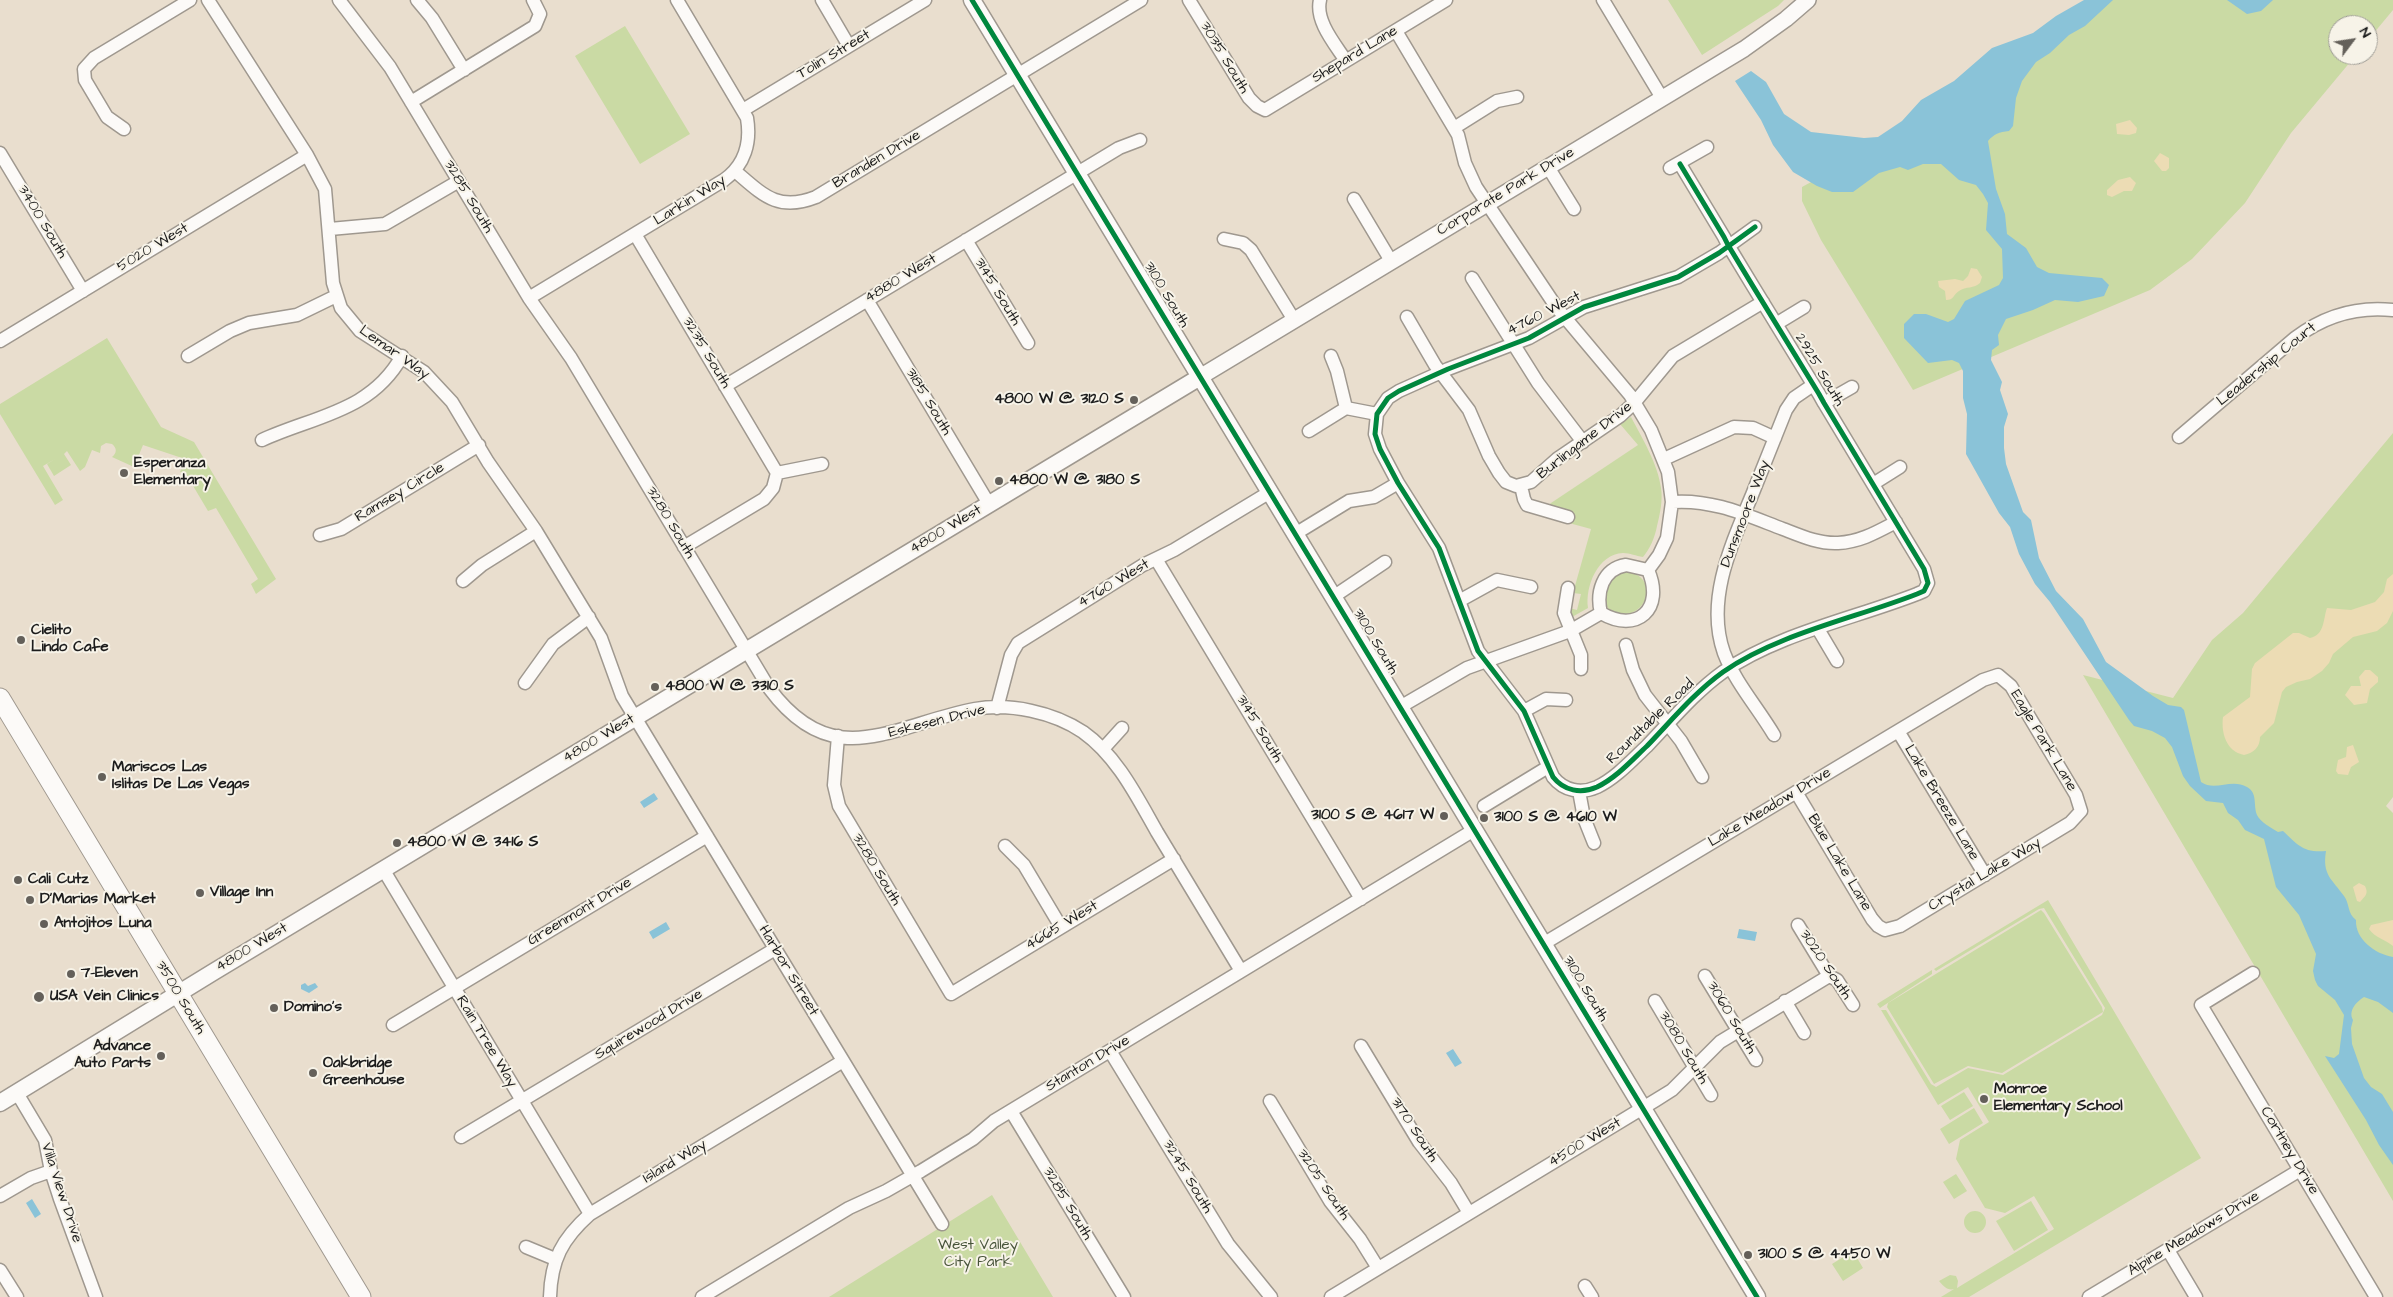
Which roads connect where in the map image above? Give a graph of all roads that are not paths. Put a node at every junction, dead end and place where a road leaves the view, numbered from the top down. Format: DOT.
graph roads {
  1 [pos="190,0"];
  2 [pos="208,0"];
  3 [pos="339,0"];
  4 [pos="417,0"];
  5 [pos="533,0"];
  6 [pos="677,0"];
  7 [pos="822,0"];
  8 [pos="925,0"];
  9 [pos="972,0"];
  10 [pos="1141,0"];
  11 [pos="1189,0"];
  12 [pos="1320,0"];
  13 [pos="1446,0"];
  14 [pos="1603,0"];
  15 [pos="1808,0"];
  16 [pos="1396,31"];
  17 [pos="849,46"];
  18 [pos="1346,61"];
  19 [pos="464,70"];
  20 [pos="1018,75"];
  21 [pos="1517,97"];
  22 [pos="1662,98"];
  23 [pos="411,102"];
  24 [pos="743,110"];
  25 [pos="1265,110"];
  26 [pos="1454,128"];
  27 [pos="124,129"];
  28 [pos="1140,140"];
  29 [pos="1707,147"];
  30 [pos="0,153"];
  31 [pos="307,156"];
  32 [pos="1548,167"];
  33 [pos="735,171"];
  34 [pos="1077,173"];
  35 [pos="459,181"];
  36 [pos="1354,199"];
  37 [pos="1488,203"];
  38 [pos="1574,209"];
  39 [pos="1756,227"];
  40 [pos="330,229"];
  41 [pos="635,234"];
  42 [pos="1224,238"];
  43 [pos="966,240"];
  44 [pos="1728,245"];
  45 [pos="1391,261"];
  46 [pos="1472,278"];
  47 [pos="84,291"];
  48 [pos="336,296"];
  49 [pos="529,298"];
  50 [pos="867,300"];
  51 [pos="1762,302"];
  52 [pos="1804,307"];
  53 [pos="2393,310"];
  54 [pos="1407,317"];
  55 [pos="1565,318"];
  56 [pos="1294,320"];
  57 [pos="1776,324"];
  58 [pos="0,341"];
  59 [pos="1028,343"];
  60 [pos="1513,345"];
  61 [pos="188,356"];
  62 [pos="402,356"];
  63 [pos="1330,356"];
  64 [pos="1440,372"];
  65 [pos="1200,377"];
  66 [pos="1813,385"];
  67 [pos="725,386"];
  68 [pos="1852,387"];
  69 [pos="594,397"];
  70 [pos="1635,402"];
  71 [pos="1824,403"];
  72 [pos="1346,408"];
  73 [pos="1377,414"];
  74 [pos="1309,431"];
  75 [pos="2179,437"];
  76 [pos="1775,438"];
  77 [pos="262,440"];
  78 [pos="1583,442"];
  79 [pos="479,445"];
  80 [pos="1664,459"];
  81 [pos="822,464"];
  82 [pos="1900,468"];
  83 [pos="776,473"];
  84 [pos="1398,483"];
  85 [pos="1873,484"];
  86 [pos="1521,486"];
  87 [pos="1270,492"];
  88 [pos="1672,502"];
  89 [pos="990,504"];
  90 [pos="1744,514"];
  91 [pos="1568,517"];
  92 [pos="1896,522"];
  93 [pos="536,531"];
  94 [pos="1295,534"];
  95 [pos="320,535"];
  96 [pos="684,547"];
  97 [pos="1156,559"];
  98 [pos="1385,562"];
  99 [pos="1648,570"];
  100 [pos="463,581"];
  101 [pos="1531,587"];
  102 [pos="1568,588"];
  103 [pos="1924,591"];
  104 [pos="1333,597"];
  105 [pos="1459,601"];
  106 [pos="1601,613"];
  107 [pos="589,617"];
  108 [pos="1818,629"];
  109 [pos="1570,630"];
  110 [pos="1626,645"];
  111 [pos="746,650"];
  112 [pos="1484,660"];
  113 [pos="1837,661"];
  114 [pos="1730,667"];
  115 [pos="1581,669"];
  116 [pos="1998,675"];
  117 [pos="525,683"];
  118 [pos="0,698"];
  119 [pos="1566,700"];
  120 [pos="1400,707"];
  121 [pos="997,708"];
  122 [pos="1524,711"];
  123 [pos="635,717"];
  124 [pos="1667,724"];
  125 [pos="1122,728"];
  126 [pos="1898,731"];
  127 [pos="1774,735"];
  128 [pos="838,736"];
  129 [pos="1103,749"];
  130 [pos="1548,768"];
  131 [pos="1702,777"];
  132 [pos="1579,791"];
  133 [pos="1796,792"];
  134 [pos="1484,806"];
  135 [pos="2081,811"];
  136 [pos="1474,830"];
  137 [pos="707,836"];
  138 [pos="1594,842"];
  139 [pos="1005,846"];
  140 [pos="1174,859"];
  141 [pos="383,869"];
  142 [pos="1985,875"];
  143 [pos="1361,899"];
  144 [pos="1798,925"];
  145 [pos="1061,927"];
  146 [pos="1885,930"];
  147 [pos="1543,944"];
  148 [pos="775,949"];
  149 [pos="1241,971"];
  150 [pos="2253,973"];
  151 [pos="1705,976"];
  152 [pos="1829,976"];
  153 [pos="454,988"];
  154 [pos="178,994"];
  155 [pos="951,994"];
  156 [pos="1654,1001"];
  157 [pos="1785,1002"];
  158 [pos="1853,1005"];
  159 [pos="393,1025"];
  160 [pos="1738,1029"];
  161 [pos="1804,1034"];
  162 [pos="1361,1046"];
  163 [pos="1110,1051"];
  164 [pos="1756,1060"];
  165 [pos="843,1061"];
  166 [pos="1694,1067"];
  167 [pos="17,1092"];
  168 [pos="1711,1095"];
  169 [pos="522,1101"];
  170 [pos="1270,1101"];
  171 [pos="0,1103"];
  172 [pos="1642,1108"];
  173 [pos="1011,1111"];
  174 [pos="461,1137"];
  175 [pos="2300,1170"];
  176 [pos="51,1171"];
  177 [pos="912,1176"];
  178 [pos="0,1196"];
  179 [pos="1470,1213"];
  180 [pos="590,1214"];
  181 [pos="942,1224"];
  182 [pos="526,1248"];
  183 [pos="2168,1250"];
  184 [pos="556,1259"];
  185 [pos="1378,1268"];
  186 [pos="0,1270"];
  187 [pos="1585,1286"];
  188 [pos="16,1297"];
  189 [pos="96,1297"];
  190 [pos="361,1297"];
  191 [pos="550,1297"];
  192 [pos="702,1297"];
  193 [pos="1124,1297"];
  194 [pos="1271,1297"];
  195 [pos="1331,1297"];
  196 [pos="1592,1297"];
  197 [pos="1756,1297"];
  198 [pos="2088,1297"];
  199 [pos="2196,1297"];
  200 [pos="2376,1297"];
  1 -- 27 [label="street"];
  2 -- 31 [label="street, Lemar Way"];
  3 -- 23 [label="street, 3285 South"];
  4 -- 19 [label="street"];
  5 -- 19 [label="street"];
  6 -- 24 [label="street, Larkin Way"];
  7 -- 17 [label="street"];
  8 -- 17 [label="street, Tolin Street"];
  9 -- 20 [label="main road, 3100 South"];
  10 -- 20 [label="street, Branden Drive"];
  11 -- 25 [label="street, 3035 South"];
  12 -- 18 [label="street"];
  13 -- 16 [label="street, Shepard Lane"];
  14 -- 22 [label="street"];
  15 -- 22 [label="street, Corporate Park Drive"];
  16 -- 18 [label="street, Shepard Lane"];
  16 -- 26 [label="street"];
  17 -- 24 [label="street, Tolin Street"];
  18 -- 25 [label="street, Shepard Lane"];
  19 -- 23 [label="street"];
  20 -- 33 [label="street, Branden Drive"];
  20 -- 34 [label="main road, 3100 South"];
  21 -- 26 [label="street"];
  22 -- 32 [label="street, Corporate Park Drive"];
  23 -- 35 [label="street, 3285 South"];
  24 -- 33 [label="street, Larkin Way"];
  26 -- 37 [label="street"];
  28 -- 34 [label="street, 4880 West"];
  29 -- 44 [label="street, 2925 South"];
  30 -- 47 [label="street, 3400 South"];
  31 -- 40 [label="street, Lemar Way"];
  31 -- 47 [label="street, 5020 West"];
  32 -- 37 [label="street, Corporate Park Drive"];
  32 -- 38 [label="street"];
  33 -- 41 [label="street, Larkin Way"];
  34 -- 43 [label="street, 4880 West"];
  34 -- 65 [label="main road, 3100 South"];
  35 -- 40 [label="street"];
  35 -- 49 [label="street, 3285 South"];
  36 -- 45 [label="street"];
  37 -- 45 [label="street, Corporate Park Drive"];
  37 -- 55 [label="street"];
  39 -- 44 [label="street, 4760 West"];
  40 -- 48 [label="street, Lemar Way"];
  41 -- 49 [label="street, Larkin Way"];
  41 -- 67 [label="street, 3235 South"];
  42 -- 56 [label="street"];
  43 -- 50 [label="street, 4880 West"];
  43 -- 59 [label="street, 3145 South"];
  44 -- 51 [label="street, 2925 South"];
  44 -- 55 [label="street, 4760 West"];
  45 -- 56 [label="street, Corporate Park Drive"];
  46 -- 60 [label="street"];
  47 -- 58 [label="street, 5020 West"];
  48 -- 61 [label="street"];
  48 -- 62 [label="street, Lemar Way"];
  49 -- 69 [label="street, 3285 South"];
  50 -- 67 [label="street, 4880 West"];
  50 -- 89 [label="street, 3185 South"];
  51 -- 57 [label="street, 2925 South"];
  51 -- 70 [label="street, Burlingame Drive"];
  52 -- 57 [label="street"];
  53 -- 75 [label="street, Leadership Court"];
  54 -- 64 [label="street, Burlingame Drive"];
  55 -- 60 [label="street, 4760 West"];
  55 -- 70 [label="street"];
  56 -- 65 [label="street, Corporate Park Drive"];
  57 -- 66 [label="street, 2925 South"];
  60 -- 64 [label="street, 4760 West"];
  60 -- 78 [label="street"];
  62 -- 77 [label="street"];
  62 -- 79 [label="street, Lemar Way"];
  63 -- 72 [label="street"];
  64 -- 73 [label="street, 4760 West"];
  64 -- 86 [label="street, Burlingame Drive"];
  65 -- 87 [label="main road, 3100 South"];
  65 -- 89 [label="main road, 4800 West"];
  66 -- 71 [label="street, 2925 South"];
  66 -- 76 [label="street, Dunsmoore Way"];
  67 -- 83 [label="street, 3235 South"];
  68 -- 71 [label="street"];
  69 -- 96 [label="street, 3280 South"];
  70 -- 78 [label="street, Burlingame Drive"];
  70 -- 80 [label="street"];
  71 -- 85 [label="street, 2925 South"];
  72 -- 73 [label="street"];
  72 -- 74 [label="street"];
  73 -- 84 [label="street"];
  76 -- 80 [label="street"];
  76 -- 90 [label="street, Dunsmoore Way"];
  78 -- 86 [label="street, Burlingame Drive"];
  79 -- 93 [label="street, Lemar Way"];
  79 -- 95 [label="street, Ramsey Circle"];
  80 -- 88 [label="street"];
  81 -- 83 [label="street"];
  82 -- 85 [label="street"];
  83 -- 96 [label="street"];
  84 -- 94 [label="street"];
  84 -- 105 [label="street"];
  85 -- 92 [label="street, 2925 South"];
  86 -- 91 [label="street"];
  87 -- 94 [label="main road, 3100 South"];
  87 -- 97 [label="street, 4760 West"];
  88 -- 90 [label="street"];
  88 -- 99 [label="street"];
  89 -- 111 [label="main road, 4800 West"];
  90 -- 92 [label="street"];
  90 -- 114 [label="street, Dunsmoore Way"];
  92 -- 103 [label="street, 2925 South"];
  93 -- 100 [label="street"];
  93 -- 107 [label="street, Lemar Way"];
  94 -- 104 [label="main road, 3100 South"];
  96 -- 111 [label="street, 3280 South"];
  97 -- 121 [label="street, 4760 West"];
  97 -- 143 [label="street, 3145 South"];
  98 -- 104 [label="street"];
  99 -- 106 [label="street"];
  99 -- 106 [label="street"];
  101 -- 105 [label="street"];
  102 -- 109 [label="street"];
  103 -- 108 [label="street, Roundtable Road"];
  104 -- 120 [label="main road, 3100 South"];
  105 -- 112 [label="street"];
  106 -- 109 [label="street"];
  107 -- 117 [label="street"];
  107 -- 123 [label="street, Lemar Way"];
  108 -- 113 [label="street"];
  108 -- 114 [label="street, Roundtable Road"];
  109 -- 112 [label="street"];
  109 -- 115 [label="street"];
  110 -- 124 [label="street"];
  111 -- 123 [label="main road, 4800 West"];
  111 -- 128 [label="street, Eskesen Drive"];
  112 -- 120 [label="street"];
  112 -- 122 [label="street"];
  114 -- 124 [label="street, Roundtable Road"];
  114 -- 127 [label="street, Dunsmoore Way"];
  116 -- 126 [label="street, Lake Meadow Drive"];
  116 -- 135 [label="street, Eagle Park Lane"];
  118 -- 154 [label="main road, 3500 South"];
  119 -- 122 [label="street"];
  120 -- 136 [label="main road, 3100 South"];
  121 -- 128 [label="street, Eskesen Drive"];
  121 -- 129 [label="street, Eskesen Drive"];
  122 -- 130 [label="street"];
  123 -- 137 [label="street, Harbor Street"];
  123 -- 141 [label="main road, 4800 West"];
  124 -- 131 [label="street"];
  124 -- 132 [label="street, Roundtable Road"];
  125 -- 129 [label="street"];
  126 -- 133 [label="street, Lake Meadow Drive"];
  126 -- 142 [label="street, Lake Breeze Lane"];
  128 -- 155 [label="street, 3280 South"];
  129 -- 140 [label="street, Eskesen Drive"];
  130 -- 132 [label="street"];
  130 -- 134 [label="street"];
  132 -- 138 [label="street"];
  133 -- 146 [label="street, Blue Lake Lane"];
  133 -- 147 [label="street, Lake Meadow Drive"];
  135 -- 142 [label="street, Crystal Lake Way"];
  136 -- 143 [label="street, Stanton Drive"];
  136 -- 147 [label="main road, 3100 South"];
  137 -- 148 [label="street, Harbor Street"];
  137 -- 153 [label="street, Greenmont Drive"];
  139 -- 145 [label="street"];
  140 -- 145 [label="street, 4665 West"];
  140 -- 149 [label="street, Eskesen Drive"];
  141 -- 153 [label="street, Rain Tree Way"];
  141 -- 154 [label="main road, 4800 West"];
  142 -- 146 [label="street, Crystal Lake Way"];
  143 -- 149 [label="street, Stanton Drive"];
  144 -- 152 [label="street, 3020 South"];
  145 -- 155 [label="street, 4665 West"];
  147 -- 172 [label="main road, 3100 South"];
  148 -- 165 [label="street, Harbor Street"];
  148 -- 169 [label="street, Squirewood Drive"];
  149 -- 163 [label="street, Stanton Drive"];
  150 -- 175 [label="street, Cortney Drive"];
  151 -- 160 [label="street, 3060 South"];
  152 -- 157 [label="street, 4500 West"];
  152 -- 158 [label="street, 3020 South"];
  153 -- 159 [label="street, Greenmont Drive"];
  153 -- 169 [label="street, Rain Tree Way"];
  154 -- 167 [label="main road, 4800 West"];
  154 -- 190 [label="main road, 3500 South"];
  156 -- 166 [label="street, 3080 South"];
  157 -- 160 [label="street, 4500 West"];
  157 -- 161 [label="street"];
  160 -- 164 [label="street, 3060 South"];
  160 -- 166 [label="street, 4500 West"];
  162 -- 179 [label="street, 3170 South"];
  163 -- 173 [label="street, Stanton Drive"];
  163 -- 194 [label="street, 3245 South"];
  165 -- 177 [label="street, Harbor Street"];
  165 -- 180 [label="street, Island Way"];
  166 -- 168 [label="street, 3080 South"];
  166 -- 172 [label="street, 4500 West"];
  167 -- 171 [label="main road, 4800 West"];
  167 -- 176 [label="street, Villa View Drive"];
  169 -- 174 [label="street, Squirewood Drive"];
  169 -- 180 [label="street, Rain Tree Way"];
  170 -- 185 [label="street, 3205 South"];
  172 -- 179 [label="street, 4500 West"];
  172 -- 197 [label="main road, 3100 South"];
  173 -- 177 [label="street, Stanton Drive"];
  173 -- 193 [label="street, 3285 South"];
  175 -- 183 [label="street, Alpine Meadows Drive"];
  175 -- 200 [label="street, Cortney Drive"];
  176 -- 178 [label="street"];
  176 -- 189 [label="street, Villa View Drive"];
  177 -- 181 [label="street, Harbor Street"];
  177 -- 192 [label="street, Stanton Drive"];
  179 -- 185 [label="street, 4500 West"];
  180 -- 184 [label="street, Island Way"];
  182 -- 184 [label="street"];
  183 -- 198 [label="street, Alpine Meadows Drive"];
  183 -- 199 [label="street"];
  184 -- 191 [label="street, Island Way"];
  185 -- 195 [label="street, 4500 West"];
  186 -- 188 [label="street"];
  187 -- 196 [label="street"];
}
